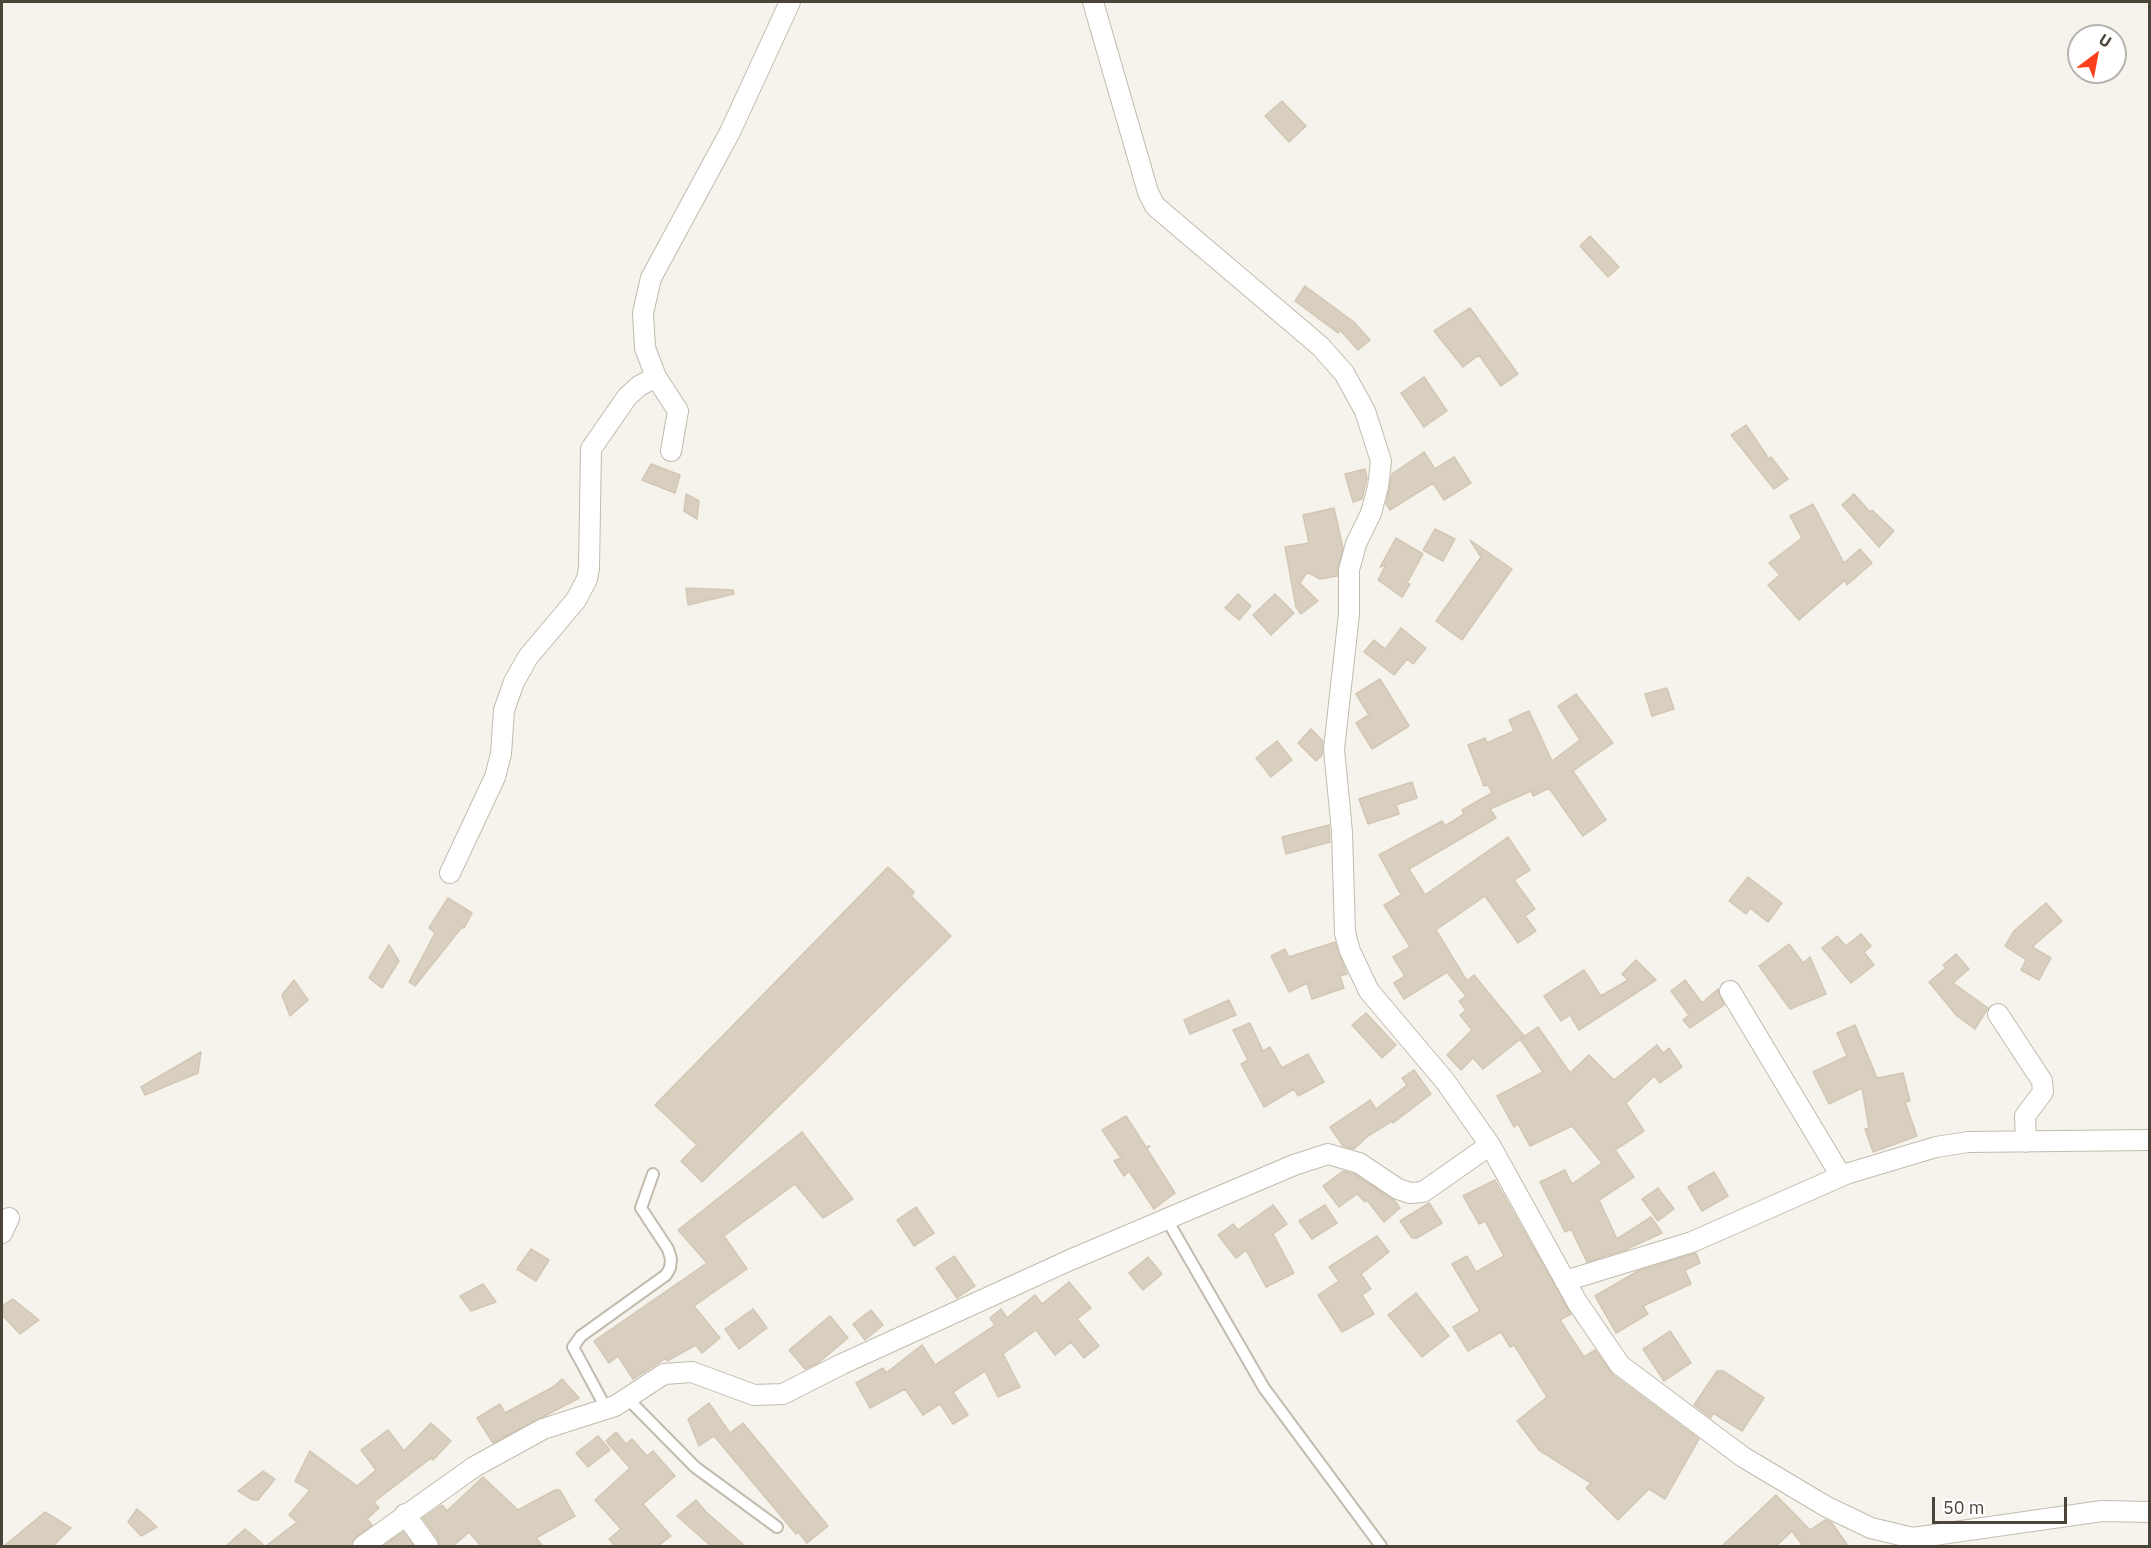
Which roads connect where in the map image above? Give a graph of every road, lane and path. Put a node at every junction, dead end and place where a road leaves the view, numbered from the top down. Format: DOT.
graph roads {
  1 [pos="790,2"];
  2 [pos="1093,2"];
  3 [pos="656,377"];
  4 [pos="671,451"];
  5 [pos="450,873"];
  6 [pos="1730,991"];
  7 [pos="1998,1014"];
  8 [pos="2150,1140"];
  9 [pos="2026,1142"];
  10 [pos="1490,1145"];
  11 [pos="653,1174"];
  12 [pos="1841,1176"];
  13 [pos="1166,1218"];
  14 [pos="1565,1281"];
  15 [pos="627,1398"];
  16 [pos="608,1410"];
  17 [pos="2150,1512"];
  18 [pos="405,1514"];
  19 [pos="777,1527"];
  20 [pos="363,1546"];
  21 [pos="428,1546"];
  22 [pos="1381,1546"];
  1 -- 3 [label="street"];
  2 -- 10 [label="street"];
  3 -- 4 [label="street"];
  3 -- 5 [label="street"];
  6 -- 12 [label="street"];
  7 -- 9 [label="street"];
  8 -- 9 [label="street"];
  9 -- 12 [label="street"];
  10 -- 13 [label="street"];
  10 -- 14 [label="street"];
  11 -- 16 [label="lane"];
  12 -- 14 [label="street"];
  13 -- 15 [label="street"];
  13 -- 22 [label="lane"];
  14 -- 17 [label="street"];
  15 -- 16 [label="street"];
  15 -- 19 [label="lane"];
  16 -- 18 [label="street"];
  18 -- 20 [label="street"];
  18 -- 21 [label="street"];
}
